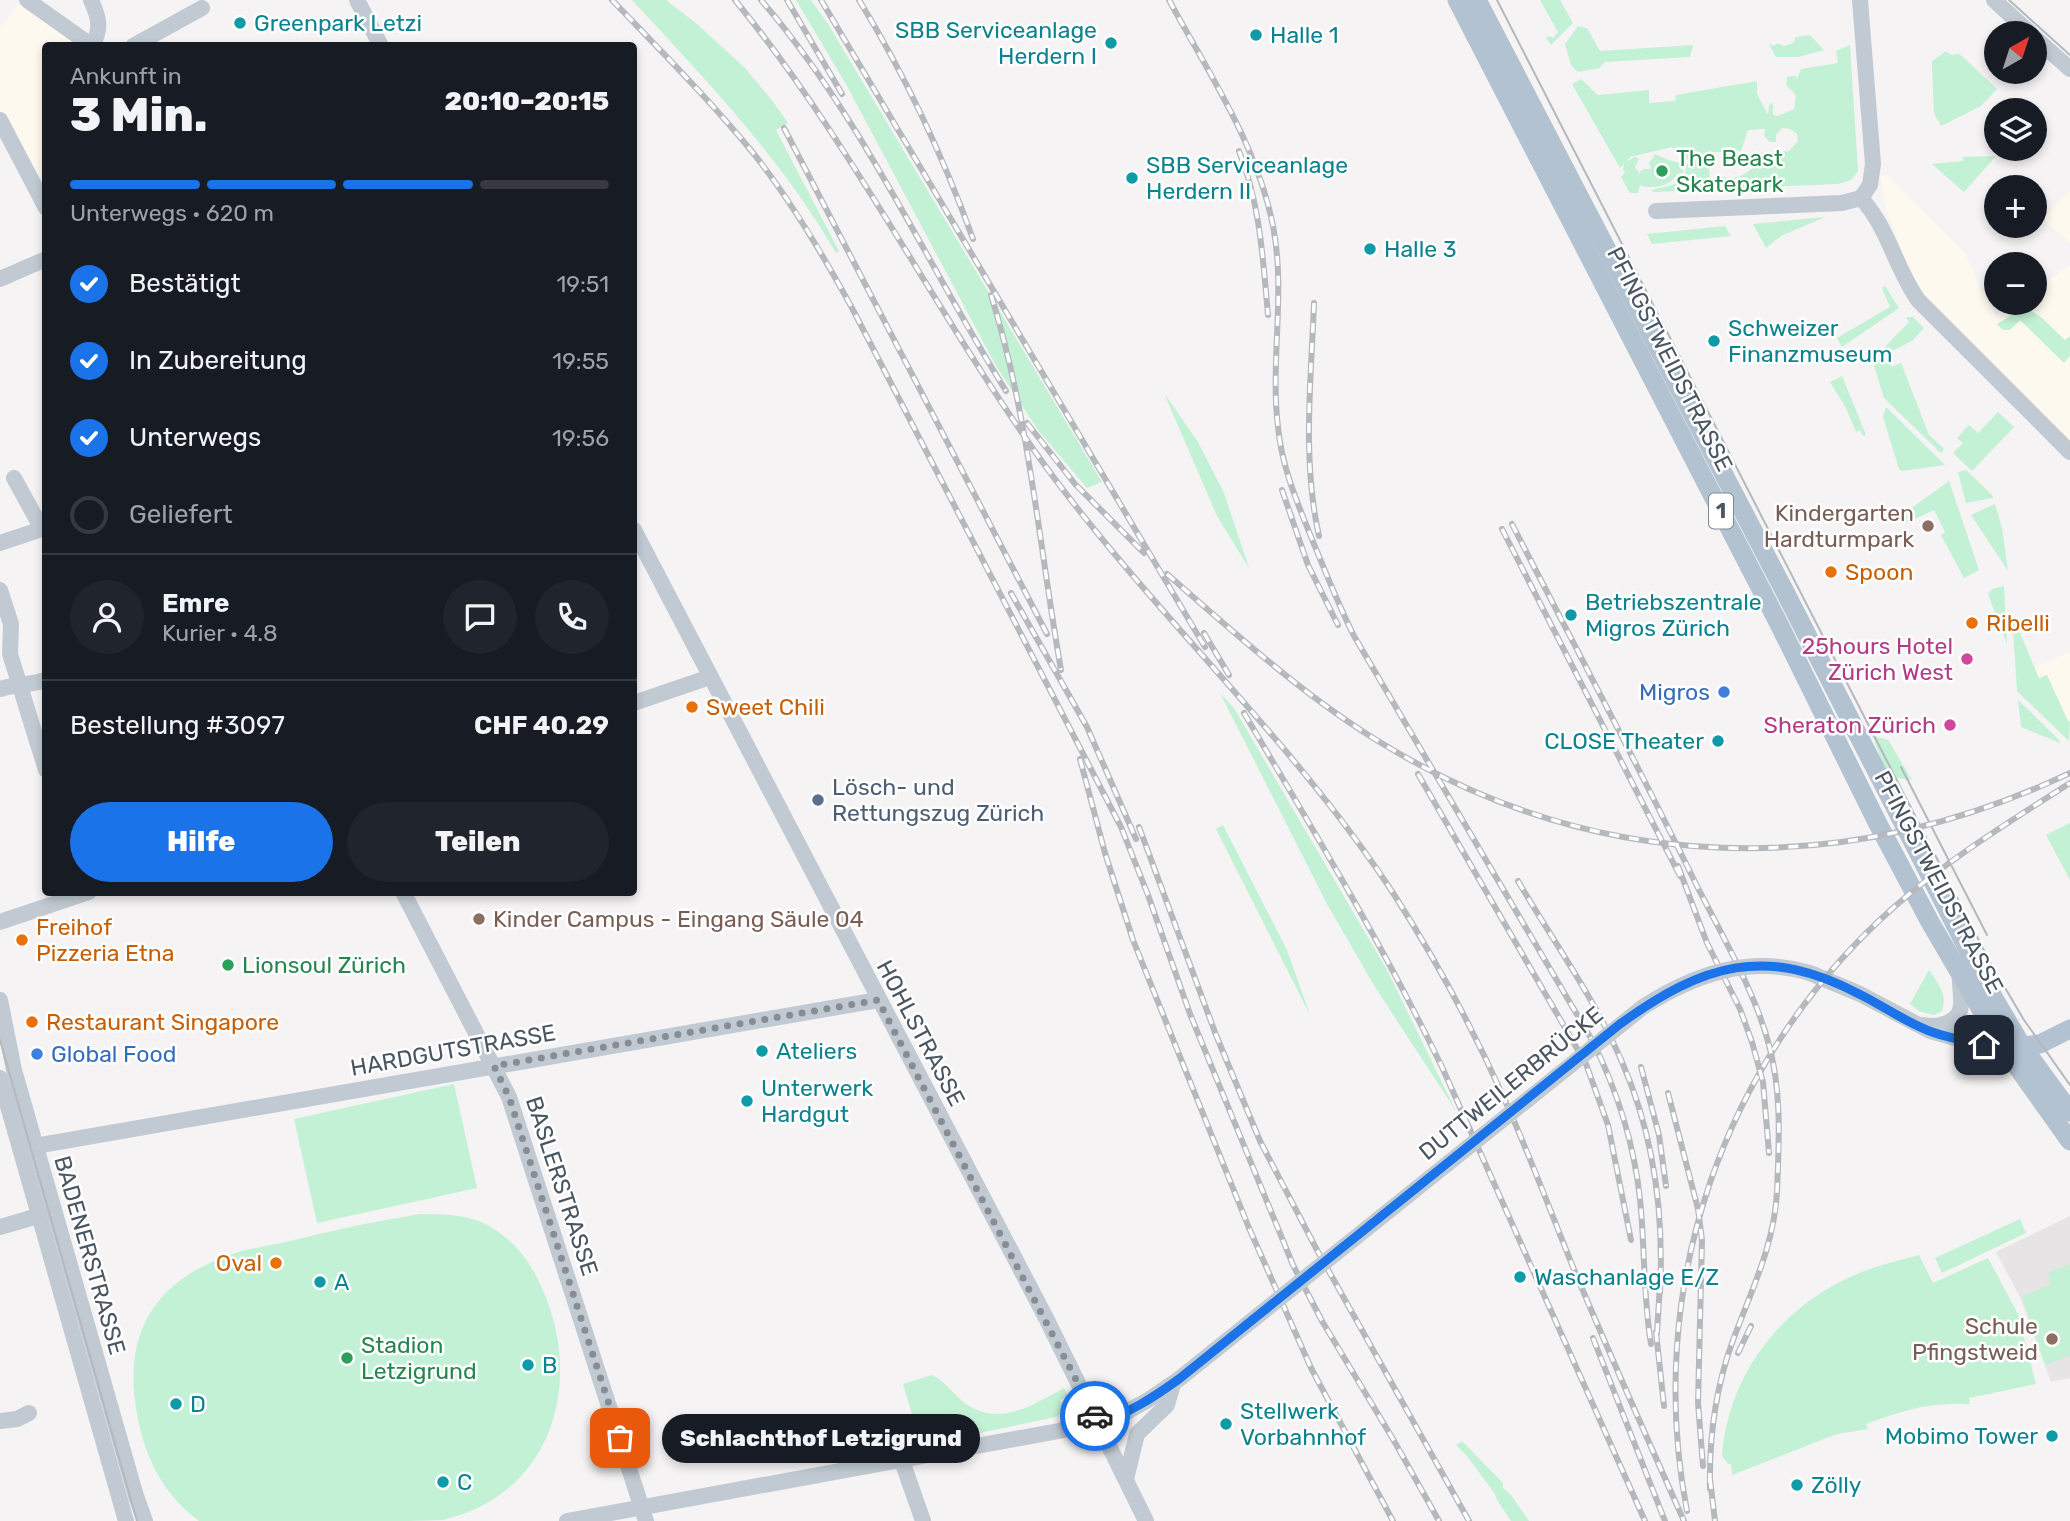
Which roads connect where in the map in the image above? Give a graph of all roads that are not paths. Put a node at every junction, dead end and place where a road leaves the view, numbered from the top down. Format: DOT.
graph roads {
  1 [pos="27,0"];
  2 [pos="91,0"];
  3 [pos="357,0"];
  4 [pos="1457,0"];
  5 [pos="1477,0"];
  6 [pos="1860,0"];
  7 [pos="1994,0"];
  8 [pos="202,8"];
  9 [pos="2017,21"];
  10 [pos="86,42"];
  11 [pos="94,42"];
  12 [pos="140,42"];
  13 [pos="379,42"];
  14 [pos="2048,50"];
  15 [pos="2070,69"];
  16 [pos="0,120"];
  17 [pos="1861,198"];
  18 [pos="42,200"];
  19 [pos="1656,211"];
  20 [pos="42,261"];
  21 [pos="0,279"];
  22 [pos="2070,452"];
  23 [pos="14,478"];
  24 [pos="42,526"];
  25 [pos="42,530"];
  26 [pos="637,536"];
  27 [pos="0,543"];
  28 [pos="0,590"];
  29 [pos="710,677"];
  30 [pos="42,681"];
  31 [pos="19,684"];
  32 [pos="0,689"];
  33 [pos="637,701"];
  34 [pos="42,757"];
  35 [pos="77,896"];
  36 [pos="405,896"];
  37 [pos="0,922"];
  38 [pos="1960,975"];
  39 [pos="0,1000"];
  40 [pos="878,1000"];
  41 [pos="1905,1019"];
  42 [pos="2070,1029"];
  43 [pos="2012,1047"];
  44 [pos="494,1066"];
  45 [pos="0,1078"];
  46 [pos="2070,1112"];
  47 [pos="7,1129"];
  48 [pos="2070,1141"];
  49 [pos="35,1146"];
  50 [pos="38,1213"];
  51 [pos="0,1227"];
  52 [pos="1176,1381"];
  53 [pos="29,1413"];
  54 [pos="0,1421"];
  55 [pos="1098,1423"];
  56 [pos="902,1461"];
  57 [pos="1126,1479"];
  58 [pos="644,1515"];
  59 [pos="920,1515"];
  60 [pos="126,1521"];
  61 [pos="145,1521"];
  62 [pos="567,1521"];
  63 [pos="1146,1521"];
  1 -- 10 [label="street"];
  2 -- 11 [label="street"];
  3 -- 13 [label="street"];
  4 -- 38 [label="main road, PFINGSTWEIDSTRASSE / 1"];
  5 -- 43 [label="main road, PFINGSTWEIDSTRASSE / 1"];
  6 -- 17 [label="street"];
  7 -- 9 [label="street"];
  8 -- 12 [label="street"];
  14 -- 15 [label="street"];
  16 -- 18 [label="street"];
  17 -- 19 [label="street"];
  17 -- 22 [label="street"];
  20 -- 21 [label="street"];
  23 -- 24 [label="street"];
  25 -- 27 [label="street"];
  26 -- 29 [label="street, HOHLSTRASSE"];
  28 -- 31 [label="street"];
  29 -- 33 [label="street"];
  29 -- 40 [label="street, HOHLSTRASSE"];
  30 -- 31 [label="street"];
  31 -- 32 [label="street"];
  31 -- 34 [label="street"];
  35 -- 37 [label="street"];
  36 -- 44 [label="street, BASLERSTRASSE"];
  38 -- 41 [label="street"];
  38 -- 43 [label="main road, PFINGSTWEIDSTRASSE / 1"];
  39 -- 49 [label="street, BADENERSTRASSE"];
  40 -- 44 [label="street, HARDGUTSTRASSE"];
  40 -- 55 [label="street, HOHLSTRASSE"];
  41 -- 43 [label="street, DUTTWEILERBRÜCKE"];
  41 -- 52 [label="street, DUTTWEILERBRÜCKE, bridge"];
  42 -- 43 [label="main road"];
  43 -- 46 [label="main road, PFINGSTWEIDSTRASSE"];
  43 -- 48 [label="main road, PFINGSTWEIDSTRASSE / 1"];
  44 -- 49 [label="street, HARDGUTSTRASSE"];
  44 -- 58 [label="street, BASLERSTRASSE"];
  45 -- 47 [label="street, BADENERSTRASSE"];
  47 -- 50 [label="street, BADENERSTRASSE"];
  49 -- 61 [label="street, BADENERSTRASSE"];
  50 -- 51 [label="street"];
  50 -- 60 [label="street, BADENERSTRASSE"];
  52 -- 55 [label="street, DUTTWEILERBRÜCKE"];
  52 -- 57 [label="street"];
  53 -- 54 [label="street"];
  55 -- 56 [label="street, DUTTWEILERBRÜCKE"];
  55 -- 57 [label="street, HOHLSTRASSE"];
  56 -- 58 [label="street, DUTTWEILERBRÜCKE"];
  56 -- 59 [label="street"];
  57 -- 63 [label="street, HOHLSTRASSE"];
  58 -- 62 [label="street, DUTTWEILERBRÜCKE"];
}
